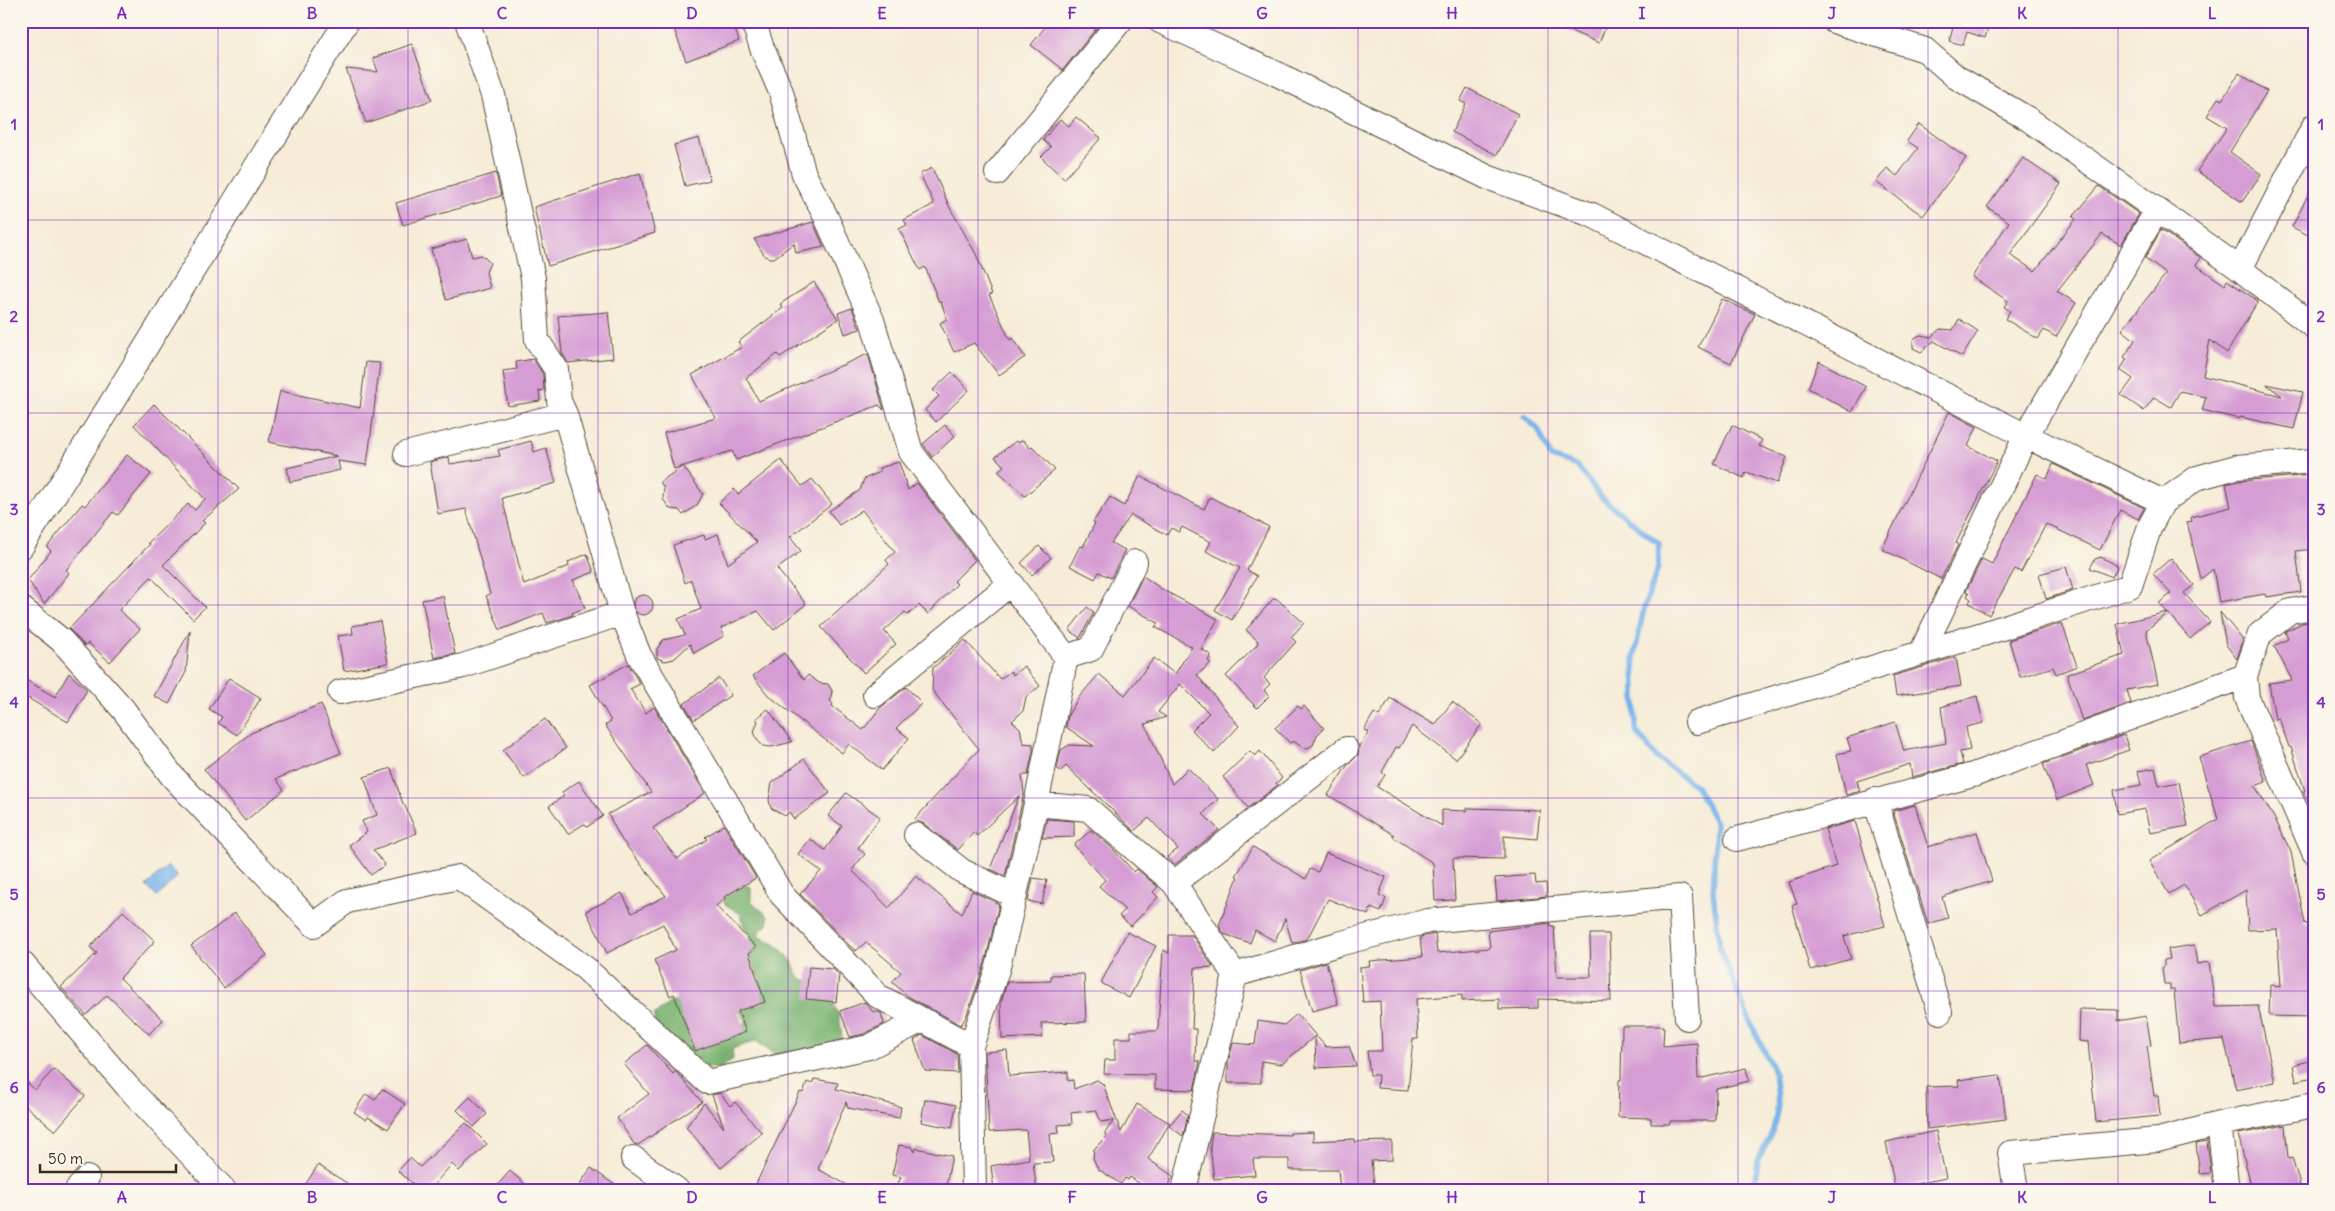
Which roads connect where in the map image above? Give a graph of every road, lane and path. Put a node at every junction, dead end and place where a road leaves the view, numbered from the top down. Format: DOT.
graph roads {
  1 [pos="347,21"];
  2 [pos="466,21"];
  3 [pos="753,21"];
  4 [pos="1120,21"];
  5 [pos="1160,21"];
  6 [pos="1834,21"];
  7 [pos="2314,126"];
  8 [pos="997,173"];
  9 [pos="2157,210"];
  10 [pos="2240,269"];
  11 [pos="2314,327"];
  12 [pos="565,414"];
  13 [pos="2026,436"];
  14 [pos="406,454"];
  15 [pos="2314,461"];
  16 [pos="2163,502"];
  17 [pos="21,546"];
  18 [pos="1135,562"];
  19 [pos="1011,583"];
  20 [pos="2314,607"];
  21 [pos="21,608"];
  22 [pos="622,613"];
  23 [pos="1921,653"];
  24 [pos="1066,657"];
  25 [pos="2246,676"];
  26 [pos="340,692"];
  27 [pos="875,695"];
  28 [pos="1697,722"];
  29 [pos="1346,749"];
  30 [pos="1875,800"];
  31 [pos="1036,804"];
  32 [pos="916,835"];
  33 [pos="1737,839"];
  34 [pos="2314,852"];
  35 [pos="1174,883"];
  36 [pos="1015,896"];
  37 [pos="21,962"];
  38 [pos="1235,975"];
  39 [pos="1940,1012"];
  40 [pos="1687,1018"];
  41 [pos="920,1021"];
  42 [pos="971,1046"];
  43 [pos="2314,1105"];
  44 [pos="2219,1124"];
  45 [pos="633,1158"];
  46 [pos="224,1190"];
  47 [pos="677,1190"];
  48 [pos="974,1190"];
  49 [pos="1184,1190"];
  50 [pos="2016,1190"];
  51 [pos="2227,1190"];
  1 -- 17 [label="street"];
  2 -- 12 [label="street"];
  3 -- 19 [label="street"];
  4 -- 8 [label="street"];
  5 -- 13 [label="street"];
  6 -- 9 [label="street"];
  7 -- 10 [label="street"];
  9 -- 10 [label="street"];
  9 -- 13 [label="street"];
  10 -- 11 [label="street"];
  12 -- 14 [label="street"];
  12 -- 22 [label="street"];
  13 -- 16 [label="street"];
  13 -- 23 [label="street"];
  15 -- 16 [label="street"];
  16 -- 23 [label="street"];
  18 -- 24 [label="street"];
  19 -- 24 [label="street"];
  19 -- 27 [label="street"];
  20 -- 25 [label="street"];
  21 -- 41 [label="street"];
  22 -- 26 [label="street"];
  22 -- 41 [label="street"];
  23 -- 28 [label="street"];
  24 -- 31 [label="street"];
  25 -- 30 [label="street"];
  25 -- 34 [label="street"];
  29 -- 35 [label="street"];
  30 -- 33 [label="street"];
  30 -- 39 [label="street"];
  31 -- 35 [label="street"];
  31 -- 36 [label="street"];
  32 -- 36 [label="street"];
  35 -- 38 [label="street"];
  36 -- 42 [label="street"];
  37 -- 46 [label="street"];
  38 -- 40 [label="street"];
  38 -- 49 [label="street"];
  41 -- 42 [label="street"];
  42 -- 48 [label="street"];
  43 -- 44 [label="street"];
  44 -- 50 [label="street"];
  44 -- 51 [label="street"];
  45 -- 47 [label="street"];
}
